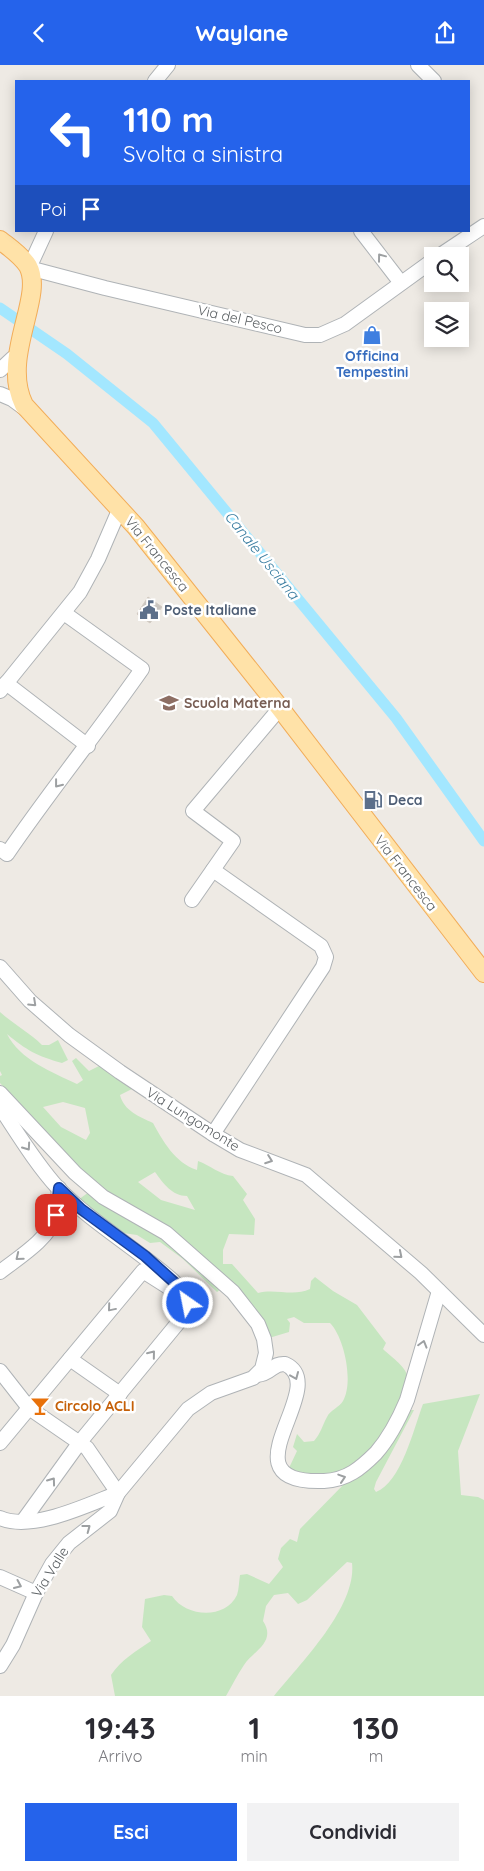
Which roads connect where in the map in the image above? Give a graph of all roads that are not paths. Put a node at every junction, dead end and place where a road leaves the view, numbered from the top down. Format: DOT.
graph roads {
  1 [pos="168,65"];
  2 [pos="418,65"];
  3 [pos="156,80"];
  4 [pos="433,80"];
  5 [pos="484,226"];
  6 [pos="46,232"];
  7 [pos="362,232"];
  8 [pos="0,240"];
  9 [pos="452,247"];
  10 [pos="29,267"];
  11 [pos="424,267"];
  12 [pos="401,283"];
  13 [pos="13,358"];
  14 [pos="0,370"];
  15 [pos="5,383"];
  16 [pos="0,395"];
  17 [pos="31,414"];
  18 [pos="120,508"];
  19 [pos="64,613"];
  20 [pos="3,687"];
  21 [pos="280,708"];
  22 [pos="88,745"];
  23 [pos="0,849"];
  24 [pos="213,870"];
  25 [pos="192,900"];
  26 [pos="0,967"];
  27 [pos="484,973"];
  28 [pos="0,1093"];
  29 [pos="0,1107"];
  30 [pos="213,1134"];
  31 [pos="59,1188"];
  32 [pos="0,1272"];
  33 [pos="439,1291"];
  34 [pos="176,1292"];
  35 [pos="484,1335"];
  36 [pos="70,1359"];
  37 [pos="0,1371"];
  38 [pos="257,1375"];
  39 [pos="120,1394"];
  40 [pos="29,1407"];
  41 [pos="80,1442"];
  42 [pos="0,1443"];
  43 [pos="118,1493"];
  44 [pos="0,1517"];
  45 [pos="23,1521"];
  46 [pos="0,1577"];
  47 [pos="36,1593"];
  48 [pos="0,1667"];
  1 -- 3 [label="street"];
  2 -- 4 [label="street"];
  5 -- 9 [label="street"];
  6 -- 10 [label="street"];
  12 -- 7 [label="street, one-way"];
  8 -- 10 [label="main road"];
  10 -- 12 [label="street, Via del Pesco"];
  10 -- 13 [label="main road, Via Francesca"];
  11 -- 12 [label="street, Via del Pesco"];
  13 -- 14 [label="street"];
  13 -- 15 [label="main road, Via Francesca"];
  15 -- 17 [label="main road, Via Francesca"];
  16 -- 17 [label="street"];
  17 -- 18 [label="main road, Via Francesca"];
  18 -- 19 [label="street"];
  18 -- 21 [label="main road, Via Francesca"];
  19 -- 20 [label="street"];
  19 -- 22 [label="street"];
  20 -- 22 [label="street"];
  21 -- 24 [label="street"];
  21 -- 27 [label="main road, Via Francesca"];
  22 -- 23 [label="street, one-way"];
  24 -- 25 [label="street"];
  24 -- 30 [label="street"];
  26 -- 30 [label="street, Via Lungomonte, one-way"];
  28 -- 38 [label="street"];
  29 -- 31 [label="street, one-way"];
  30 -- 33 [label="street, Via Lungomonte, one-way"];
  31 -- 32 [label="street, one-way"];
  31 -- 34 [label="street"];
  33 -- 35 [label="street, Via Lungomonte"];
  38 -- 33 [label="street, Via Valle, one-way"];
  34 -- 36 [label="street, one-way"];
  39 -- 34 [label="street, one-way"];
  36 -- 39 [label="street"];
  36 -- 40 [label="street"];
  37 -- 40 [label="street"];
  38 -- 43 [label="street, Via Valle"];
  39 -- 41 [label="street"];
  40 -- 41 [label="street"];
  40 -- 42 [label="street"];
  41 -- 43 [label="street"];
  45 -- 41 [label="street, one-way"];
  43 -- 45 [label="street"];
  47 -- 43 [label="street, Via Valle, one-way"];
  44 -- 45 [label="street"];
  46 -- 47 [label="street, one-way"];
  47 -- 48 [label="street, Via Valle"];
}
